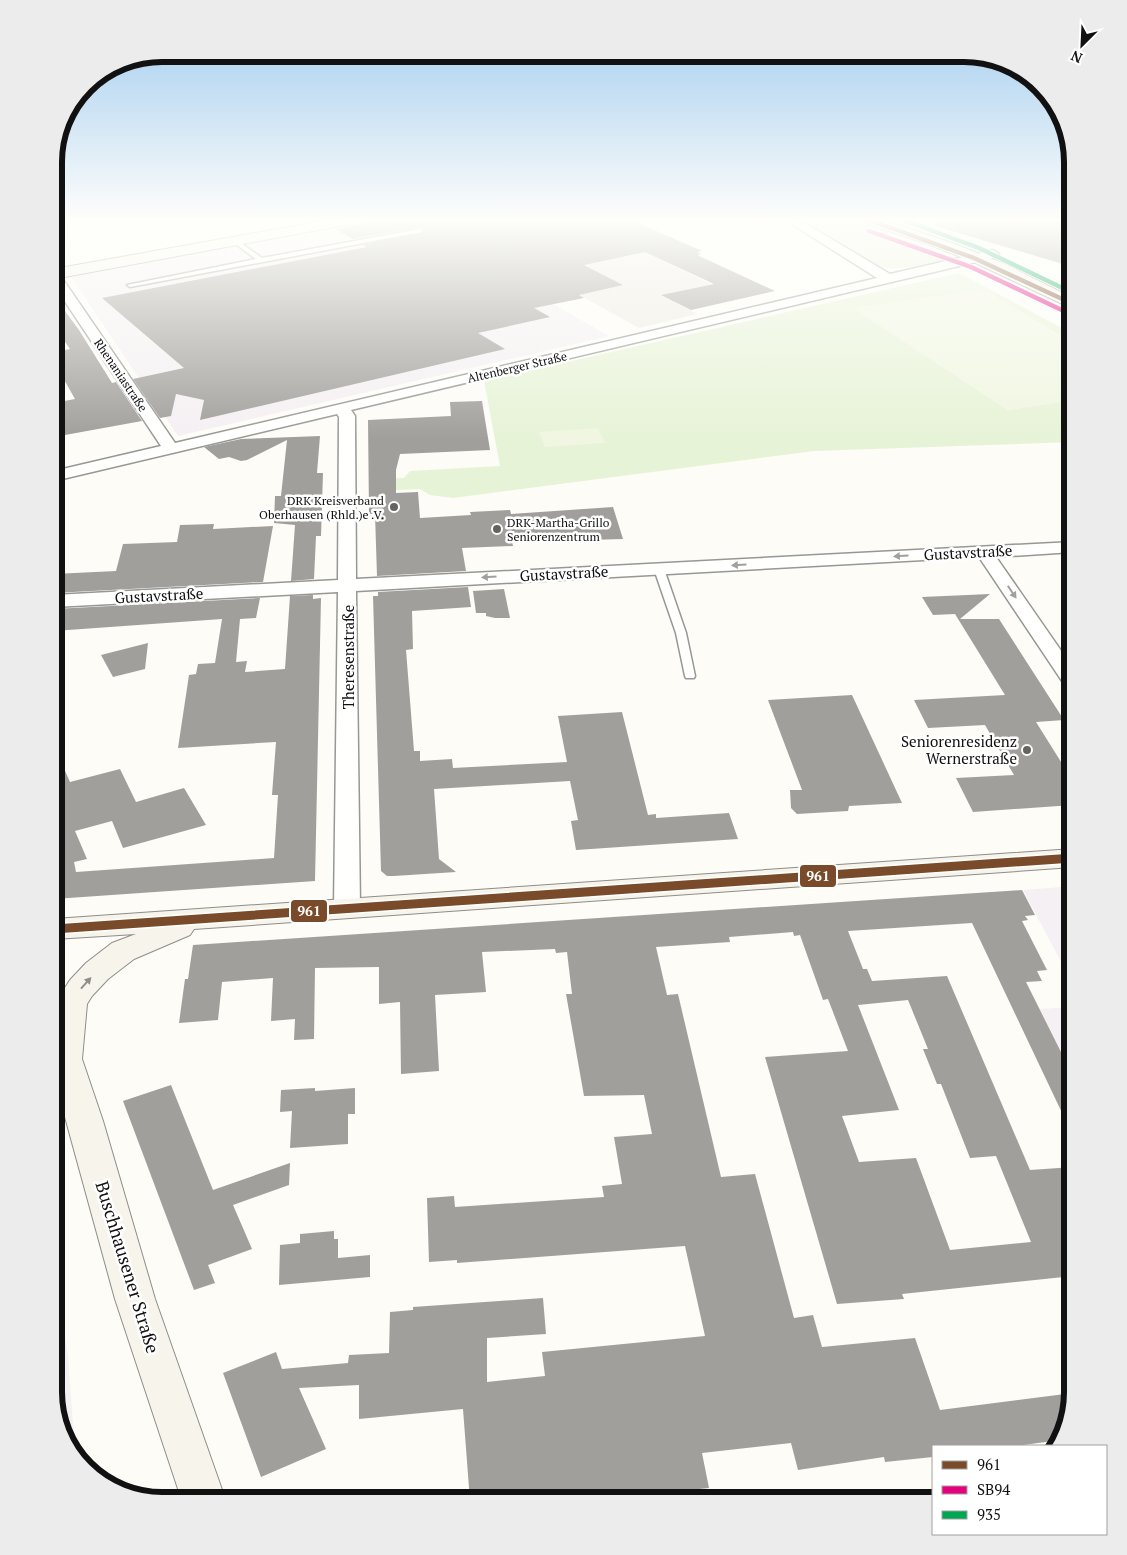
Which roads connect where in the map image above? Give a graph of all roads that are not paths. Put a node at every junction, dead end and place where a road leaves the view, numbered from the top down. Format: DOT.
graph roads {
  1 [pos="67,294"];
  2 [pos="822,294"];
  3 [pos="341,409"];
  4 [pos="172,449"];
  5 [pos="63,474"];
  6 [pos="1064,548"];
  7 [pos="984,552"];
  8 [pos="659,569"];
  9 [pos="348,585"];
  10 [pos="63,601"];
  11 [pos="1064,670"];
  12 [pos="690,676"];
  13 [pos="1064,859"];
  14 [pos="347,908"];
  15 [pos="217,916"];
  16 [pos="63,927"];
  17 [pos="63,1034"];
  18 [pos="63,1055"];
  19 [pos="201,1492"];
  1 -- 4 [label="street, Rhenaniastraße"];
  2 -- 3 [label="street, Altenberger Straße"];
  3 -- 4 [label="street, Altenberger Straße"];
  3 -- 9 [label="street, Theresenstraße"];
  4 -- 5 [label="street, Altenberger Straße"];
  6 -- 7 [label="street, Gustavstraße"];
  7 -- 8 [label="street, Gustavstraße, one-way"];
  7 -- 11 [label="street, one-way"];
  8 -- 9 [label="street, Gustavstraße, one-way"];
  8 -- 12 [label="lane"];
  9 -- 10 [label="street, Gustavstraße"];
  9 -- 14 [label="street, Theresenstraße"];
  13 -- 14 [label="main road"];
  14 -- 15 [label="main road"];
  15 -- 16 [label="main road"];
  17 -- 15 [label="main road, one-way"];
  18 -- 19 [label="main road, Buschhausener Straße"];
}
